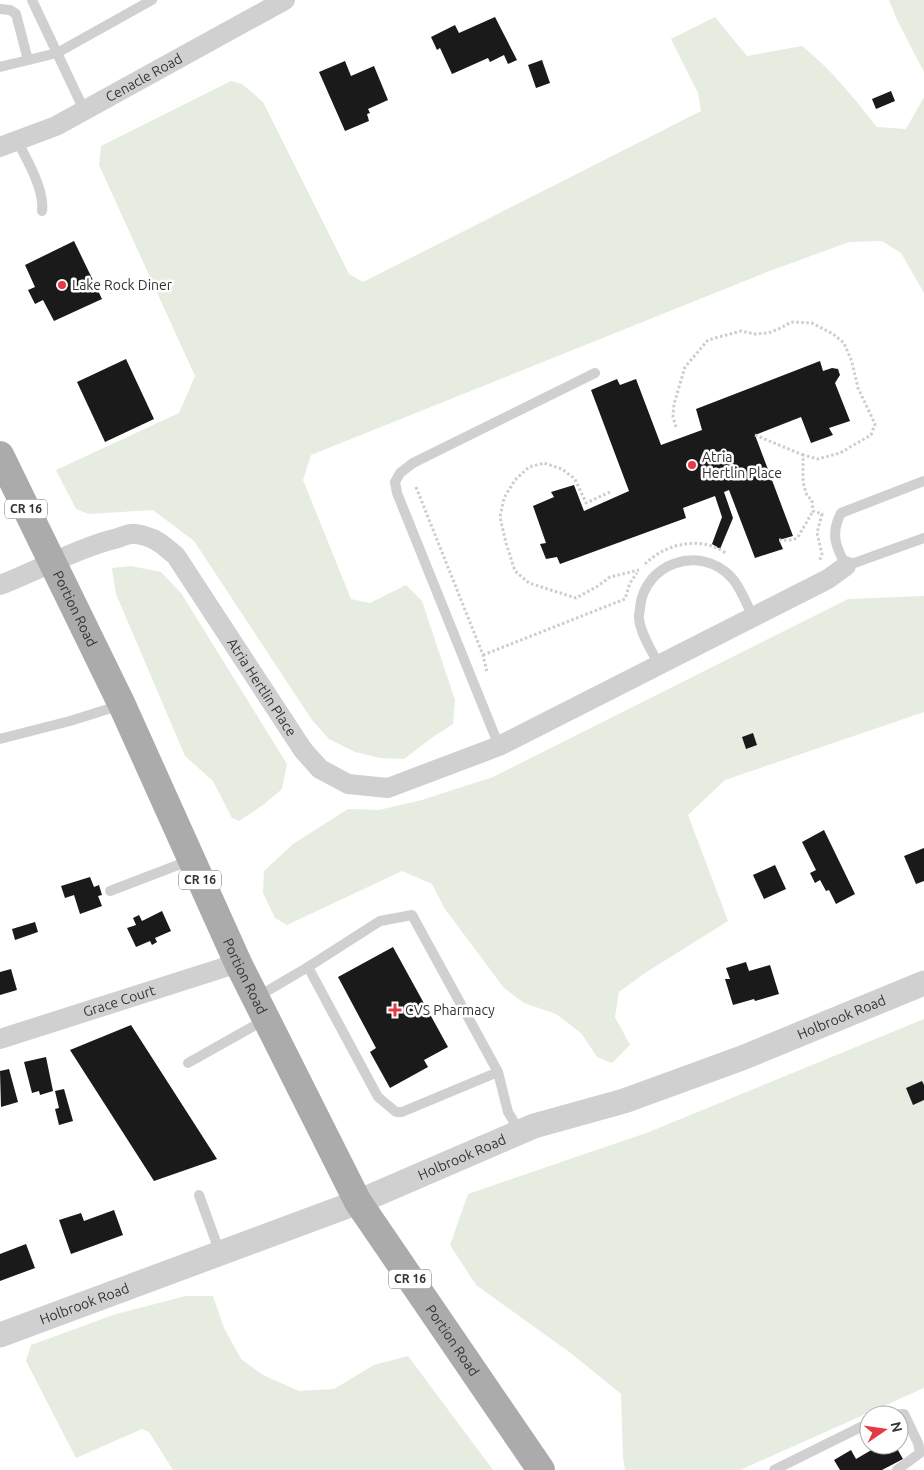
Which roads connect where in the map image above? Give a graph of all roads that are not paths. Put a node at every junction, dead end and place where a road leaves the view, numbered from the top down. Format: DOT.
graph roads {
  1 [pos="32,0"];
  2 [pos="152,0"];
  3 [pos="285,0"];
  4 [pos="0,9"];
  5 [pos="57,53"];
  6 [pos="28,60"];
  7 [pos="0,67"];
  8 [pos="84,110"];
  9 [pos="8,144"];
  10 [pos="42,211"];
  11 [pos="595,373"];
  12 [pos="0,455"];
  13 [pos="924,481"];
  14 [pos="924,538"];
  15 [pos="52,562"];
  16 [pos="846,566"];
  17 [pos="0,585"];
  18 [pos="753,617"];
  19 [pos="659,665"];
  20 [pos="122,705"];
  21 [pos="0,739"];
  22 [pos="499,746"];
  23 [pos="192,860"];
  24 [pos="110,891"];
  25 [pos="238,963"];
  26 [pos="308,967"];
  27 [pos="924,983"];
  28 [pos="260,1008"];
  29 [pos="0,1039"];
  30 [pos="188,1063"];
  31 [pos="498,1072"];
  32 [pos="520,1132"];
  33 [pos="199,1195"];
  34 [pos="358,1202"];
  35 [pos="220,1253"];
  36 [pos="0,1335"];
  37 [pos="909,1425"];
  38 [pos="859,1428"];
  39 [pos="780,1469"];
  40 [pos="541,1470"];
  41 [pos="897,1470"];
  1 -- 5 [label="lane"];
  2 -- 5 [label="lane"];
  3 -- 8 [label="street, Cenacle Road"];
  4 -- 6 [label="lane"];
  5 -- 6 [label="lane"];
  5 -- 8 [label="lane"];
  6 -- 7 [label="lane"];
  8 -- 9 [label="street, Cenacle Road"];
  9 -- 10 [label="lane"];
  11 -- 22 [label="lane"];
  12 -- 15 [label="main road, Portion Road / CR 16"];
  13 -- 16 [label="lane"];
  14 -- 16 [label="lane"];
  15 -- 17 [label="street, Atria Hertlin Place"];
  15 -- 20 [label="main road, Portion Road / CR 16"];
  15 -- 22 [label="street, Atria Hertlin Place"];
  16 -- 18 [label="street, Atria Hertlin Place"];
  18 -- 19 [label="street, Atria Hertlin Place"];
  18 -- 19 [label="lane"];
  19 -- 22 [label="street, Atria Hertlin Place"];
  20 -- 21 [label="lane"];
  20 -- 23 [label="main road, Portion Road / CR 16"];
  23 -- 24 [label="lane"];
  23 -- 25 [label="main road, Portion Road / CR 16"];
  25 -- 28 [label="main road, Portion Road / CR 16"];
  25 -- 29 [label="street, Grace Court"];
  26 -- 28 [label="lane"];
  26 -- 31 [label="lane"];
  26 -- 31 [label="lane"];
  27 -- 32 [label="street, Holbrook Road"];
  28 -- 30 [label="lane"];
  28 -- 34 [label="main road, Portion Road / CR 16"];
  31 -- 32 [label="lane"];
  32 -- 34 [label="street, Holbrook Road"];
  33 -- 35 [label="lane"];
  34 -- 35 [label="street, Holbrook Road"];
  34 -- 40 [label="main road, Portion Road / CR 16"];
  35 -- 36 [label="street, Holbrook Road"];
  37 -- 41 [label="lane"];
  38 -- 39 [label="lane"];
}
